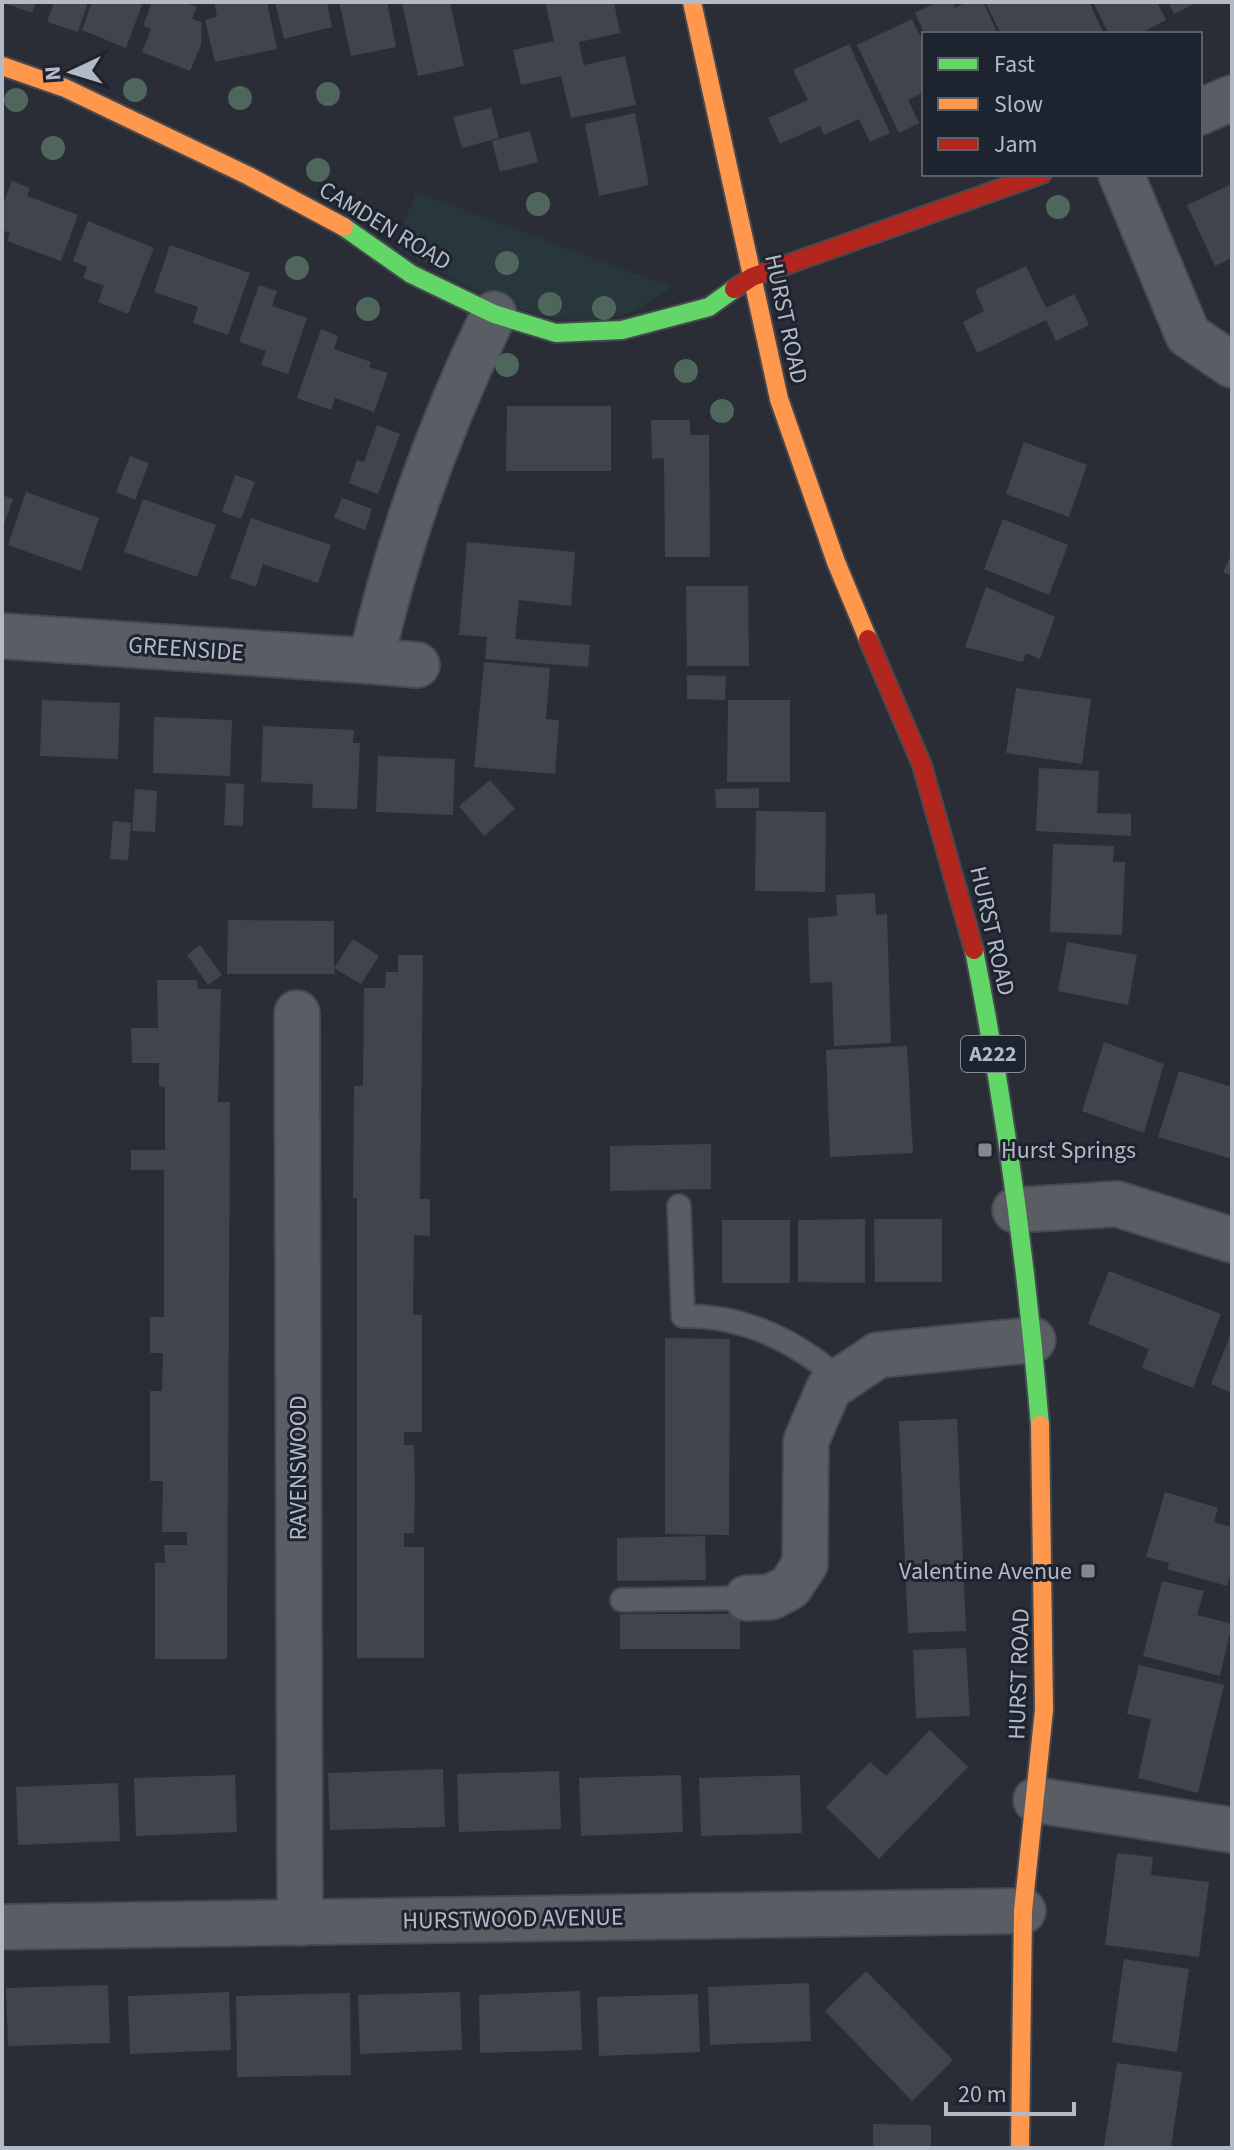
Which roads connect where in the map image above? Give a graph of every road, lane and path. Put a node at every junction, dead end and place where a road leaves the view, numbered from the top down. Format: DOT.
graph roads {
  1 [pos="692,2"];
  2 [pos="2,66"];
  3 [pos="1232,98"];
  4 [pos="1202,111"];
  5 [pos="1036,176"];
  6 [pos="1122,176"];
  7 [pos="752,277"];
  8 [pos="494,314"];
  9 [pos="1232,365"];
  10 [pos="2,636"];
  11 [pos="371,661"];
  12 [pos="417,665"];
  13 [pos="297,1013"];
  14 [pos="679,1206"];
  15 [pos="1015,1210"];
  16 [pos="1232,1240"];
  17 [pos="1033,1340"];
  18 [pos="841,1380"];
  19 [pos="747,1598"];
  20 [pos="622,1600"];
  21 [pos="1036,1800"];
  22 [pos="1232,1830"];
  23 [pos="1023,1911"];
  24 [pos="300,1923"];
  25 [pos="2,1927"];
  26 [pos="1020,2148"];
  1 -- 7 [label="main road, HURST ROAD / A222"];
  2 -- 8 [label="main road, CAMDEN ROAD"];
  3 -- 4 [label="street"];
  5 -- 7 [label="main road, CAMDEN ROAD"];
  6 -- 9 [label="street"];
  7 -- 8 [label="main road, CAMDEN ROAD"];
  7 -- 15 [label="main road, HURST ROAD / A222"];
  8 -- 11 [label="street"];
  10 -- 11 [label="street, GREENSIDE"];
  11 -- 12 [label="street, GREENSIDE"];
  13 -- 24 [label="street, RAVENSWOOD"];
  14 -- 18 [label="lane"];
  15 -- 16 [label="street"];
  15 -- 17 [label="main road, HURST ROAD / A222"];
  17 -- 18 [label="street"];
  17 -- 21 [label="main road, HURST ROAD / A222"];
  18 -- 19 [label="street"];
  19 -- 20 [label="lane"];
  21 -- 22 [label="street"];
  21 -- 23 [label="main road, HURST ROAD / A222"];
  23 -- 24 [label="street, HURSTWOOD AVENUE"];
  23 -- 26 [label="main road, HURST ROAD / A222"];
  24 -- 25 [label="street, HURSTWOOD AVENUE"];
}
